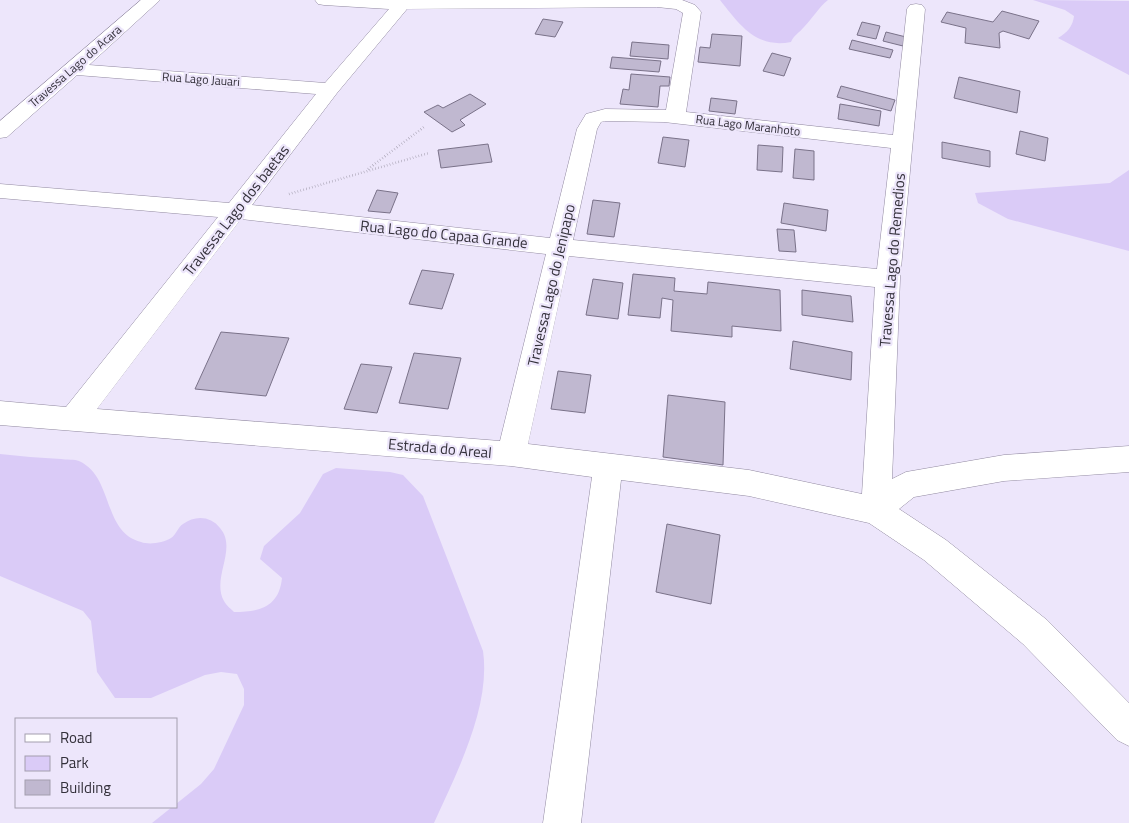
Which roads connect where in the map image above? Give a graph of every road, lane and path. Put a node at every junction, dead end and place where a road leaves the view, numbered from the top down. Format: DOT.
graph roads {
  1 [pos="151,0"];
  2 [pos="324,0"];
  3 [pos="402,4"];
  4 [pos="916,9"];
  5 [pos="72,69"];
  6 [pos="330,89"];
  7 [pos="675,117"];
  8 [pos="593,118"];
  9 [pos="424,127"];
  10 [pos="0,132"];
  11 [pos="903,143"];
  12 [pos="429,152"];
  13 [pos="365,171"];
  14 [pos="0,191"];
  15 [pos="281,197"];
  16 [pos="236,212"];
  17 [pos="560,247"];
  18 [pos="888,279"];
  19 [pos="2,416"];
  20 [pos="74,420"];
  21 [pos="511,454"];
  22 [pos="1129,459"];
  23 [pos="608,466"];
  24 [pos="876,511"];
  25 [pos="1129,728"];
  26 [pos="562,823"];
  1 -- 5 [label="street, Travessa Lago do Acara"];
  2 -- 3 [label="street"];
  3 -- 6 [label="street, Travessa Lago dos baetas"];
  3 -- 7 [label="street"];
  4 -- 11 [label="street, Travessa Lago do Remedios"];
  5 -- 6 [label="street, Rua Lago Jauari"];
  5 -- 10 [label="street, Travessa Lago do Acara"];
  6 -- 16 [label="street, Travessa Lago dos baetas"];
  7 -- 8 [label="street, Rua Lago Maranhoto"];
  7 -- 11 [label="street, Rua Lago Maranhoto"];
  8 -- 17 [label="street, Travessa Lago do Jenipapo"];
  9 -- 13 [label="path"];
  11 -- 18 [label="street, Travessa Lago do Remedios"];
  12 -- 13 [label="path"];
  13 -- 15 [label="path"];
  14 -- 16 [label="street, Rua Lago do Capaa Grande"];
  16 -- 17 [label="street, Rua Lago do Capaa Grande"];
  16 -- 20 [label="street, Travessa Lago dos baetas"];
  17 -- 18 [label="street, Rua Lago do Capaa Grande"];
  17 -- 21 [label="street, Travessa Lago do Jenipapo"];
  18 -- 24 [label="street, Travessa Lago do Remedios"];
  19 -- 20 [label="street, Estrada do Areal"];
  20 -- 21 [label="street, Estrada do Areal"];
  21 -- 23 [label="street, Estrada do Areal"];
  22 -- 24 [label="street"];
  23 -- 24 [label="street, Estrada do Areal"];
  23 -- 26 [label="street"];
  24 -- 25 [label="street"];
}
